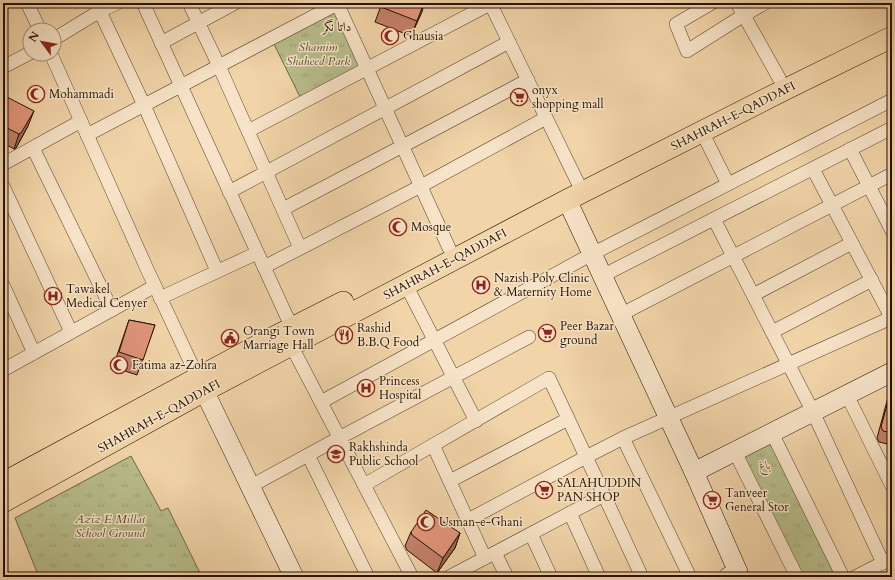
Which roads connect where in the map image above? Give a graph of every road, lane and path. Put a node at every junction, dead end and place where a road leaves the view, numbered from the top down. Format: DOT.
graph roads {
  1 [pos="27,3"];
  2 [pos="117,3"];
  3 [pos="143,3"];
  4 [pos="189,3"];
  5 [pos="235,3"];
  6 [pos="338,3"];
  7 [pos="490,3"];
  8 [pos="712,3"];
  9 [pos="737,3"];
  10 [pos="765,3"];
  11 [pos="98,7"];
  12 [pos="744,15"];
  13 [pos="36,22"];
  14 [pos="198,22"];
  15 [pos="892,22"];
  16 [pos="62,33"];
  17 [pos="892,37"];
  18 [pos="161,42"];
  19 [pos="509,42"];
  20 [pos="22,57"];
  21 [pos="55,62"];
  22 [pos="219,66"];
  23 [pos="3,67"];
  24 [pos="367,68"];
  25 [pos="778,78"];
  26 [pos="528,80"];
  27 [pos="180,86"];
  28 [pos="892,100"];
  29 [pos="144,105"];
  30 [pos="386,108"];
  31 [pos="546,118"];
  32 [pos="81,122"];
  33 [pos="892,128"];
  34 [pos="248,131"];
  35 [pos="702,132"];
  36 [pos="87,135"];
  37 [pos="403,146"];
  38 [pos="33,148"];
  39 [pos="850,149"];
  40 [pos="3,164"];
  41 [pos="813,169"];
  42 [pos="267,172"];
  43 [pos="892,174"];
  44 [pos="578,183"];
  45 [pos="728,184"];
  46 [pos="3,186"];
  47 [pos="421,186"];
  48 [pos="869,186"];
  49 [pos="229,192"];
  50 [pos="566,200"];
  51 [pos="832,205"];
  52 [pos="283,209"];
  53 [pos="714,219"];
  54 [pos="891,228"];
  55 [pos="852,243"];
  56 [pos="300,248"];
  57 [pos="449,248"];
  58 [pos="258,253"];
  59 [pos="592,254"];
  60 [pos="733,257"];
  61 [pos="264,267"];
  62 [pos="218,272"];
  63 [pos="602,276"];
  64 [pos="872,280"];
  65 [pos="406,284"];
  66 [pos="3,285"];
  67 [pos="158,292"];
  68 [pos="753,295"];
  69 [pos="112,310"];
  70 [pos="620,315"];
  71 [pos="892,318"];
  72 [pos="71,332"];
  73 [pos="772,332"];
  74 [pos="291,336"];
  75 [pos="529,337"];
  76 [pos="435,340"];
  77 [pos="34,353"];
  78 [pos="788,364"];
  79 [pos="3,370"];
  80 [pos="892,372"];
  81 [pos="454,377"];
  82 [pos="201,384"];
  83 [pos="846,395"];
  84 [pos="321,402"];
  85 [pos="813,412"];
  86 [pos="668,418"];
  87 [pos="568,419"];
  88 [pos="476,420"];
  89 [pos="772,433"];
  90 [pos="339,438"];
  91 [pos="623,438"];
  92 [pos="433,445"];
  93 [pos="735,452"];
  94 [pos="308,455"];
  95 [pos="586,457"];
  96 [pos="887,462"];
  97 [pos="694,472"];
  98 [pos="450,481"];
  99 [pos="3,484"];
  100 [pos="364,485"];
  101 [pos="251,486"];
  102 [pos="892,486"];
  103 [pos="604,495"];
  104 [pos="3,502"];
  105 [pos="570,513"];
  106 [pos="468,520"];
  107 [pos="531,534"];
  108 [pos="490,555"];
  109 [pos="888,560"];
  110 [pos="736,575"];
  111 [pos="454,576"];
  112 [pos="294,577"];
  113 [pos="368,577"];
  114 [pos="412,577"];
  115 [pos="507,577"];
  116 [pos="551,577"];
  117 [pos="599,577"];
  118 [pos="642,577"];
  119 [pos="690,577"];
  120 [pos="797,577"];
  121 [pos="843,577"];
  122 [pos="855,577"];
  1 -- 13 [label="street"];
  2 -- 11 [label="street"];
  3 -- 18 [label="street"];
  4 -- 14 [label="street"];
  5 -- 14 [label="street"];
  6 -- 22 [label="street"];
  6 -- 24 [label="street"];
  7 -- 19 [label="street"];
  7 -- 24 [label="street"];
  8 -- 12 [label="street"];
  9 -- 12 [label="street"];
  10 -- 12 [label="street"];
  11 -- 16 [label="street"];
  11 -- 29 [label="street"];
  12 -- 25 [label="street"];
  14 -- 18 [label="street"];
  14 -- 22 [label="street"];
  15 -- 25 [label="main road, SHAHRAH-E-QADDAFI"];
  17 -- 35 [label="main road, SHAHRAH-E-QADDAFI"];
  18 -- 27 [label="street"];
  19 -- 26 [label="street"];
  19 -- 30 [label="street"];
  20 -- 23 [label="street"];
  21 -- 32 [label="street"];
  22 -- 27 [label="street"];
  22 -- 34 [label="street"];
  24 -- 30 [label="street"];
  24 -- 34 [label="street"];
  25 -- 44 [label="main road, SHAHRAH-E-QADDAFI"];
  26 -- 31 [label="street"];
  26 -- 37 [label="street"];
  27 -- 29 [label="street"];
  27 -- 49 [label="street"];
  28 -- 45 [label="street"];
  29 -- 36 [label="street"];
  29 -- 62 [label="street"];
  30 -- 37 [label="street"];
  30 -- 42 [label="street"];
  31 -- 44 [label="street"];
  31 -- 47 [label="street"];
  32 -- 36 [label="street"];
  32 -- 38 [label="street"];
  33 -- 39 [label="street"];
  34 -- 42 [label="street"];
  35 -- 45 [label="street"];
  35 -- 50 [label="main road, SHAHRAH-E-QADDAFI"];
  36 -- 67 [label="street"];
  37 -- 47 [label="street"];
  37 -- 52 [label="street"];
  38 -- 40 [label="street"];
  38 -- 69 [label="street"];
  39 -- 41 [label="street"];
  39 -- 48 [label="street"];
  41 -- 51 [label="street"];
  41 -- 53 [label="street"];
  42 -- 49 [label="street"];
  42 -- 52 [label="street"];
  43 -- 48 [label="street"];
  44 -- 57 [label="main road, SHAHRAH-E-QADDAFI"];
  45 -- 59 [label="street"];
  46 -- 72 [label="street"];
  47 -- 56 [label="street"];
  47 -- 57 [label="street"];
  48 -- 51 [label="street"];
  48 -- 54 [label="street"];
  49 -- 58 [label="street"];
  50 -- 59 [label="street"];
  50 -- 65 [label="main road, SHAHRAH-E-QADDAFI"];
  51 -- 55 [label="street"];
  51 -- 60 [label="street"];
  52 -- 56 [label="street"];
  53 -- 60 [label="street"];
  53 -- 63 [label="street"];
  55 -- 64 [label="street"];
  55 -- 68 [label="street"];
  56 -- 61 [label="street"];
  57 -- 74 [label="main road, SHAHRAH-E-QADDAFI"];
  58 -- 61 [label="street"];
  58 -- 62 [label="street"];
  59 -- 63 [label="street"];
  59 -- 76 [label="street"];
  60 -- 68 [label="street"];
  60 -- 70 [label="street"];
  61 -- 74 [label="street"];
  62 -- 67 [label="street"];
  63 -- 70 [label="street"];
  64 -- 71 [label="street"];
  64 -- 73 [label="street"];
  65 -- 74 [label="main road, SHAHRAH-E-QADDAFI"];
  65 -- 76 [label="street"];
  66 -- 77 [label="street"];
  67 -- 69 [label="street"];
  67 -- 82 [label="street"];
  68 -- 73 [label="street"];
  69 -- 72 [label="street"];
  70 -- 86 [label="street"];
  71 -- 78 [label="street"];
  72 -- 77 [label="street"];
  73 -- 78 [label="street"];
  74 -- 82 [label="main road, SHAHRAH-E-QADDAFI"];
  74 -- 84 [label="street"];
  75 -- 81 [label="street"];
  76 -- 81 [label="street"];
  76 -- 84 [label="street"];
  77 -- 79 [label="street"];
  78 -- 85 [label="street"];
  78 -- 86 [label="street"];
  80 -- 83 [label="street"];
  81 -- 88 [label="street"];
  81 -- 90 [label="street"];
  82 -- 99 [label="main road, SHAHRAH-E-QADDAFI"];
  82 -- 101 [label="street"];
  82 -- 104 [label="main road, SHAHRAH-E-QADDAFI"];
  83 -- 85 [label="street"];
  83 -- 96 [label="street"];
  84 -- 90 [label="street"];
  85 -- 89 [label="street"];
  85 -- 109 [label="street"];
  86 -- 91 [label="street"];
  86 -- 97 [label="street"];
  87 -- 88 [label="street"];
  87 -- 95 [label="street"];
  87 -- 98 [label="street"];
  88 -- 92 [label="street"];
  89 -- 93 [label="street"];
  89 -- 121 [label="street"];
  90 -- 94 [label="street"];
  90 -- 100 [label="street"];
  91 -- 95 [label="street"];
  91 -- 119 [label="street"];
  92 -- 98 [label="street"];
  92 -- 100 [label="street"];
  93 -- 97 [label="street"];
  93 -- 120 [label="street"];
  94 -- 101 [label="street"];
  94 -- 113 [label="street"];
  95 -- 103 [label="street"];
  95 -- 106 [label="street"];
  96 -- 102 [label="street"];
  97 -- 110 [label="street"];
  98 -- 106 [label="street"];
  100 -- 114 [label="street"];
  101 -- 112 [label="street"];
  103 -- 105 [label="street"];
  103 -- 118 [label="street"];
  105 -- 107 [label="street"];
  105 -- 117 [label="street"];
  106 -- 108 [label="street"];
  107 -- 108 [label="street"];
  107 -- 116 [label="street"];
  108 -- 111 [label="street"];
  108 -- 115 [label="street"];
  109 -- 122 [label="street"];
}
